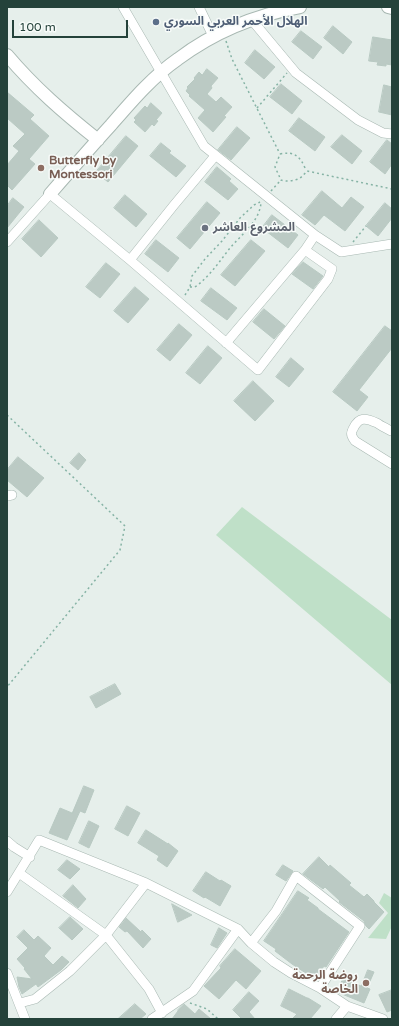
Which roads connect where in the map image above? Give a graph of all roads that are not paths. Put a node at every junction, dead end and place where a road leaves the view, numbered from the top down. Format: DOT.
graph roads {
  1 [pos="123,7"];
  2 [pos="199,7"];
  3 [pos="300,7"];
  4 [pos="388,7"];
  5 [pos="392,8"];
  6 [pos="251,19"];
  7 [pos="218,34"];
  8 [pos="7,55"];
  9 [pos="161,72"];
  10 [pos="392,134"];
  11 [pos="98,140"];
  12 [pos="216,156"];
  13 [pos="50,194"];
  14 [pos="315,235"];
  15 [pos="7,242"];
  16 [pos="392,244"];
  17 [pos="305,250"];
  18 [pos="130,260"];
  19 [pos="226,343"];
  20 [pos="391,431"];
  21 [pos="392,464"];
  22 [pos="7,841"];
  23 [pos="30,856"];
  24 [pos="19,873"];
  25 [pos="146,882"];
  26 [pos="7,892"];
  27 [pos="238,929"];
  28 [pos="106,935"];
  29 [pos="251,943"];
  30 [pos="7,973"];
  31 [pos="320,988"];
  32 [pos="20,1003"];
  33 [pos="347,1006"];
  34 [pos="162,1013"];
  35 [pos="25,1019"];
  36 [pos="152,1019"];
  37 [pos="336,1019"];
  38 [pos="383,1019"];
  1 -- 9 [label="street"];
  2 -- 7 [label="street"];
  3 -- 6 [label="street"];
  4 -- 5 [label="street"];
  6 -- 7 [label="street"];
  6 -- 10 [label="street"];
  7 -- 9 [label="street"];
  8 -- 11 [label="street"];
  9 -- 11 [label="street"];
  9 -- 12 [label="street"];
  11 -- 13 [label="street"];
  12 -- 14 [label="street"];
  12 -- 18 [label="street"];
  13 -- 15 [label="street"];
  13 -- 18 [label="street"];
  14 -- 16 [label="street"];
  14 -- 17 [label="street"];
  17 -- 19 [label="street"];
  17 -- 19 [label="street"];
  18 -- 19 [label="street"];
  20 -- 21 [label="street"];
  22 -- 23 [label="street"];
  23 -- 24 [label="street"];
  23 -- 25 [label="street"];
  24 -- 26 [label="street"];
  24 -- 28 [label="street"];
  25 -- 27 [label="street"];
  25 -- 28 [label="street"];
  27 -- 29 [label="street"];
  27 -- 34 [label="street"];
  28 -- 32 [label="street"];
  28 -- 34 [label="street"];
  29 -- 31 [label="street"];
  29 -- 31 [label="street"];
  30 -- 32 [label="street"];
  31 -- 33 [label="street"];
  32 -- 35 [label="street"];
  33 -- 37 [label="street"];
  33 -- 38 [label="street"];
  34 -- 36 [label="street"];
}
